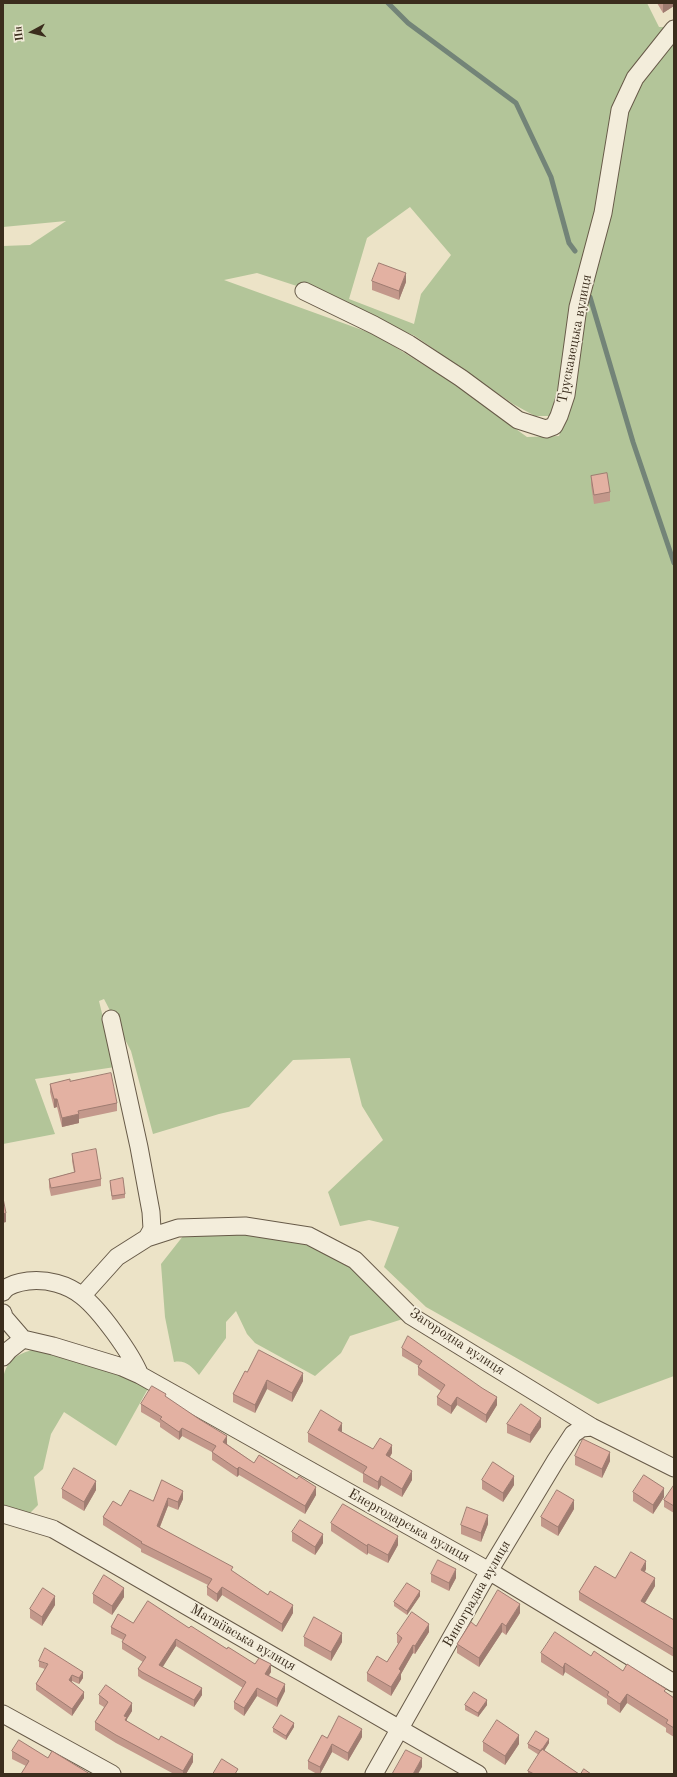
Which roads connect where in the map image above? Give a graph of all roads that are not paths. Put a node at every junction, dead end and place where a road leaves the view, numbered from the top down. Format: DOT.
graph roads {
  1 [pos="674,29"];
  2 [pos="304,291"];
  3 [pos="111,1019"];
  4 [pos="147,1238"];
  5 [pos="3,1278"];
  6 [pos="24,1282"];
  7 [pos="3,1292"];
  8 [pos="82,1296"];
  9 [pos="3,1313"];
  10 [pos="23,1339"];
  11 [pos="3,1357"];
  12 [pos="140,1374"];
  13 [pos="592,1427"];
  14 [pos="674,1468"];
  15 [pos="3,1514"];
  16 [pos="489,1571"];
  17 [pos="674,1682"];
  18 [pos="3,1714"];
  19 [pos="400,1728"];
  20 [pos="112,1774"];
  21 [pos="374,1774"];
  22 [pos="478,1774"];
  1 -- 2 [label="street, Трускавецька вулиця"];
  3 -- 4 [label="street"];
  4 -- 8 [label="street, Загородна вулиця"];
  4 -- 13 [label="street, Загородна вулиця"];
  5 -- 6 [label="street"];
  6 -- 7 [label="street"];
  6 -- 8 [label="street"];
  8 -- 12 [label="street"];
  9 -- 10 [label="street"];
  10 -- 11 [label="street"];
  10 -- 12 [label="street, Енергодарська вулиця"];
  12 -- 16 [label="street, Енергодарська вулиця"];
  13 -- 14 [label="street, Загородна вулиця"];
  13 -- 16 [label="street, Виноградна вулиця"];
  15 -- 19 [label="street, Матвіївська вулиця"];
  16 -- 17 [label="street, Енергодарська вулиця"];
  16 -- 19 [label="street, Виноградна вулиця"];
  18 -- 20 [label="street"];
  19 -- 21 [label="street, Виноградна вулиця"];
  19 -- 22 [label="street, Матвіївська вулиця"];
}
